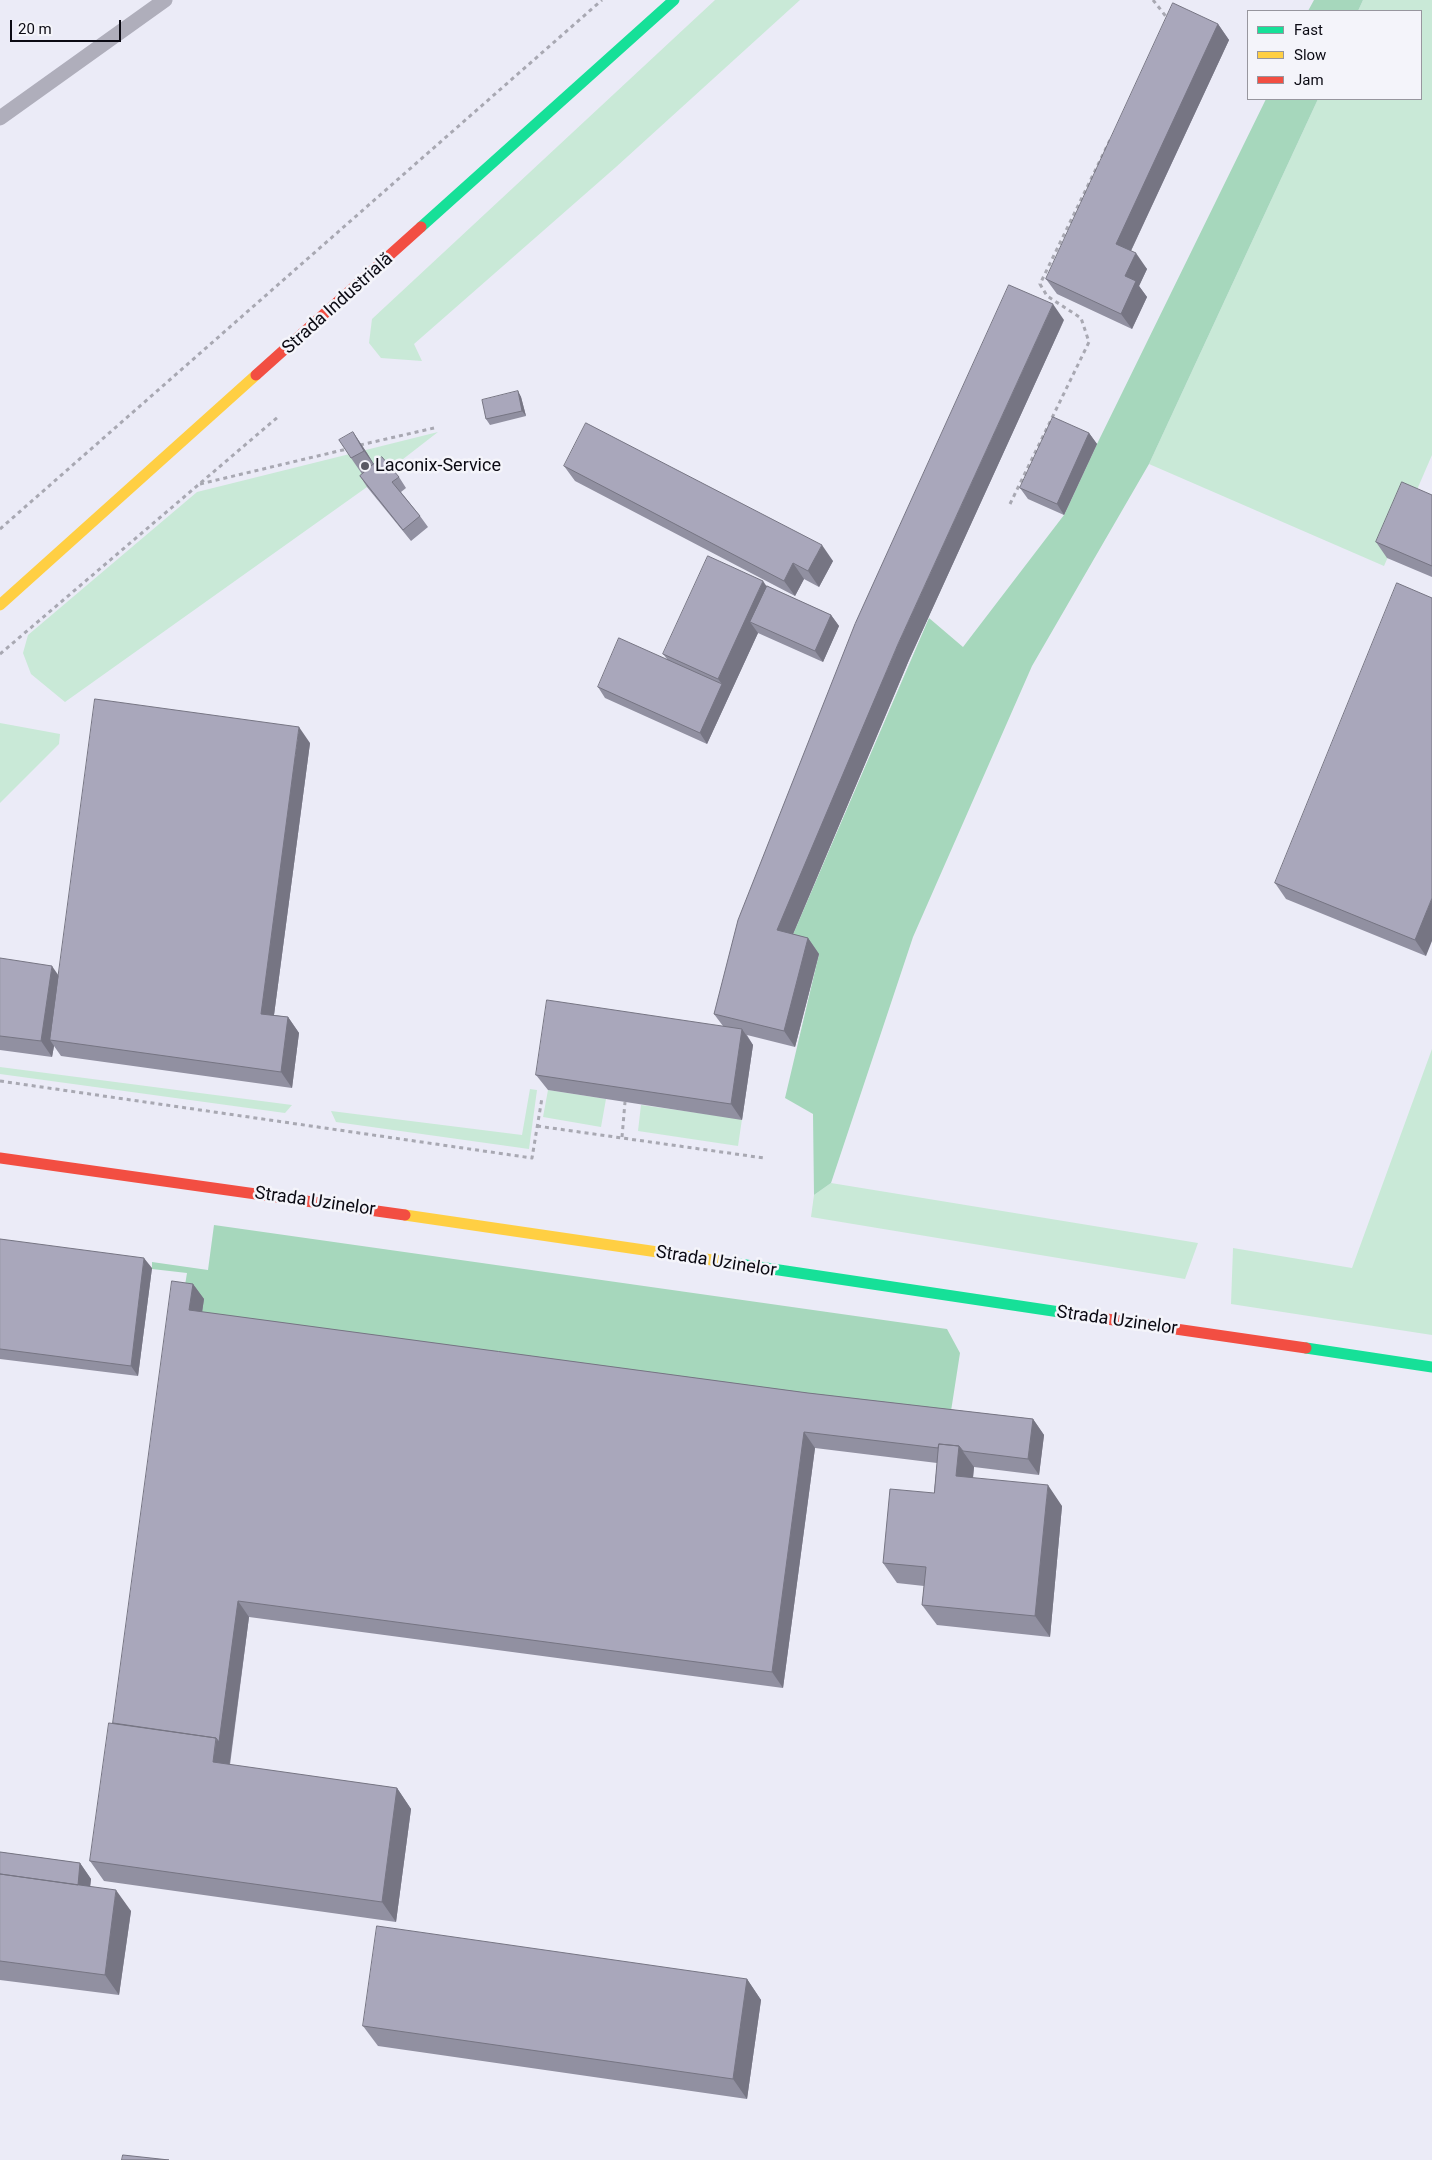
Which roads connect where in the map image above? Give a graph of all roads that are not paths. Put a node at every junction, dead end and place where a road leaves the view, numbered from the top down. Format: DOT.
graph roads {
  1 [pos="165,0"];
  2 [pos="674,0"];
  3 [pos="0,118"];
  4 [pos="0,605"];
  5 [pos="0,1158"];
  6 [pos="1432,1367"];
  1 -- 3 [label="lane"];
  2 -- 4 [label="street, Strada Industrială"];
  5 -- 6 [label="street, Strada Uzinelor"];
}
